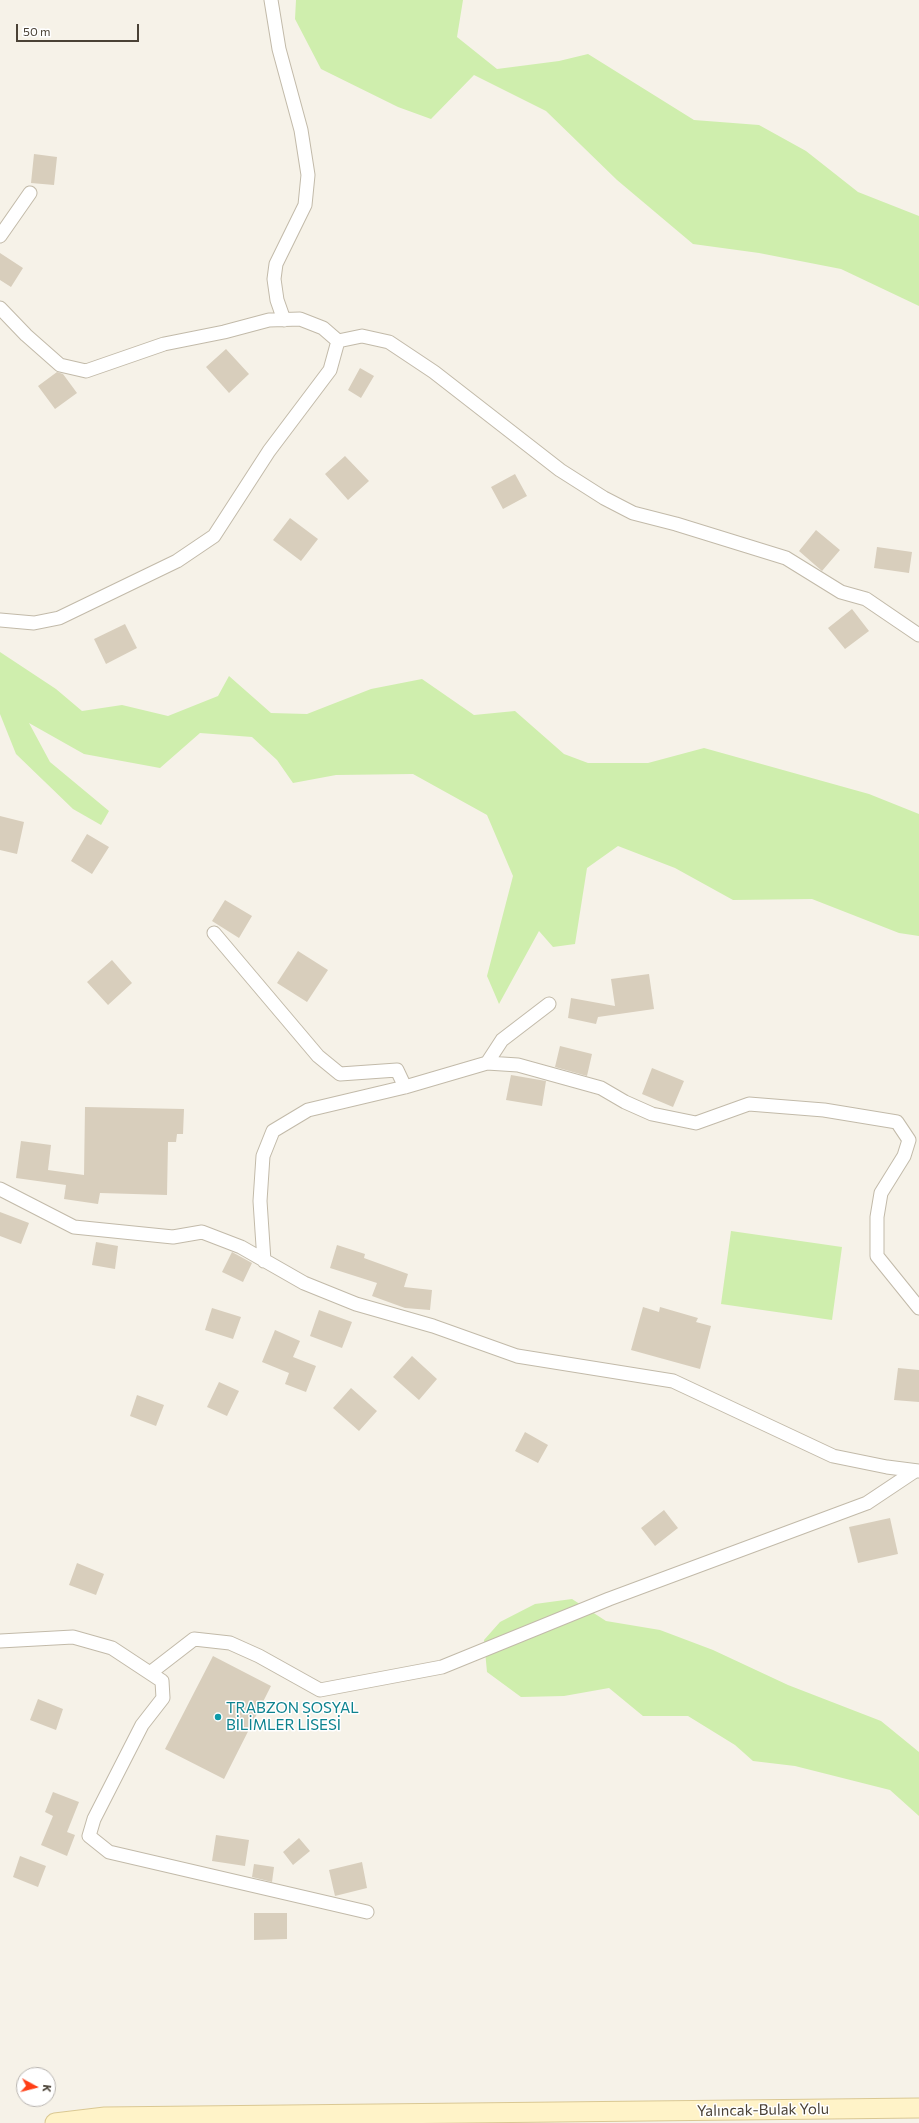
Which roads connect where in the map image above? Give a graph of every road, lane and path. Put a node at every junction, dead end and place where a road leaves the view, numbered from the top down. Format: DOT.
graph roads {
  1 [pos="271,0"];
  2 [pos="30,193"];
  3 [pos="0,236"];
  4 [pos="0,308"];
  5 [pos="284,320"];
  6 [pos="338,341"];
  7 [pos="0,620"];
  8 [pos="919,634"];
  9 [pos="214,933"];
  10 [pos="549,1004"];
  11 [pos="487,1064"];
  12 [pos="405,1087"];
  13 [pos="0,1189"];
  14 [pos="264,1261"];
  15 [pos="919,1308"];
  16 [pos="917,1471"];
  17 [pos="0,1641"];
  18 [pos="150,1673"];
  19 [pos="367,1912"];
  20 [pos="919,2108"];
  21 [pos="55,2123"];
  1 -- 5 [label="street"];
  2 -- 3 [label="street"];
  4 -- 5 [label="street"];
  5 -- 6 [label="street"];
  6 -- 7 [label="street"];
  6 -- 8 [label="street"];
  9 -- 12 [label="street"];
  10 -- 11 [label="street"];
  11 -- 12 [label="street"];
  11 -- 15 [label="street"];
  12 -- 14 [label="street"];
  13 -- 14 [label="street"];
  14 -- 16 [label="street"];
  16 -- 18 [label="street"];
  17 -- 18 [label="street"];
  18 -- 19 [label="street"];
  20 -- 21 [label="main road, Yalıncak-Bulak Yolu"];
}
